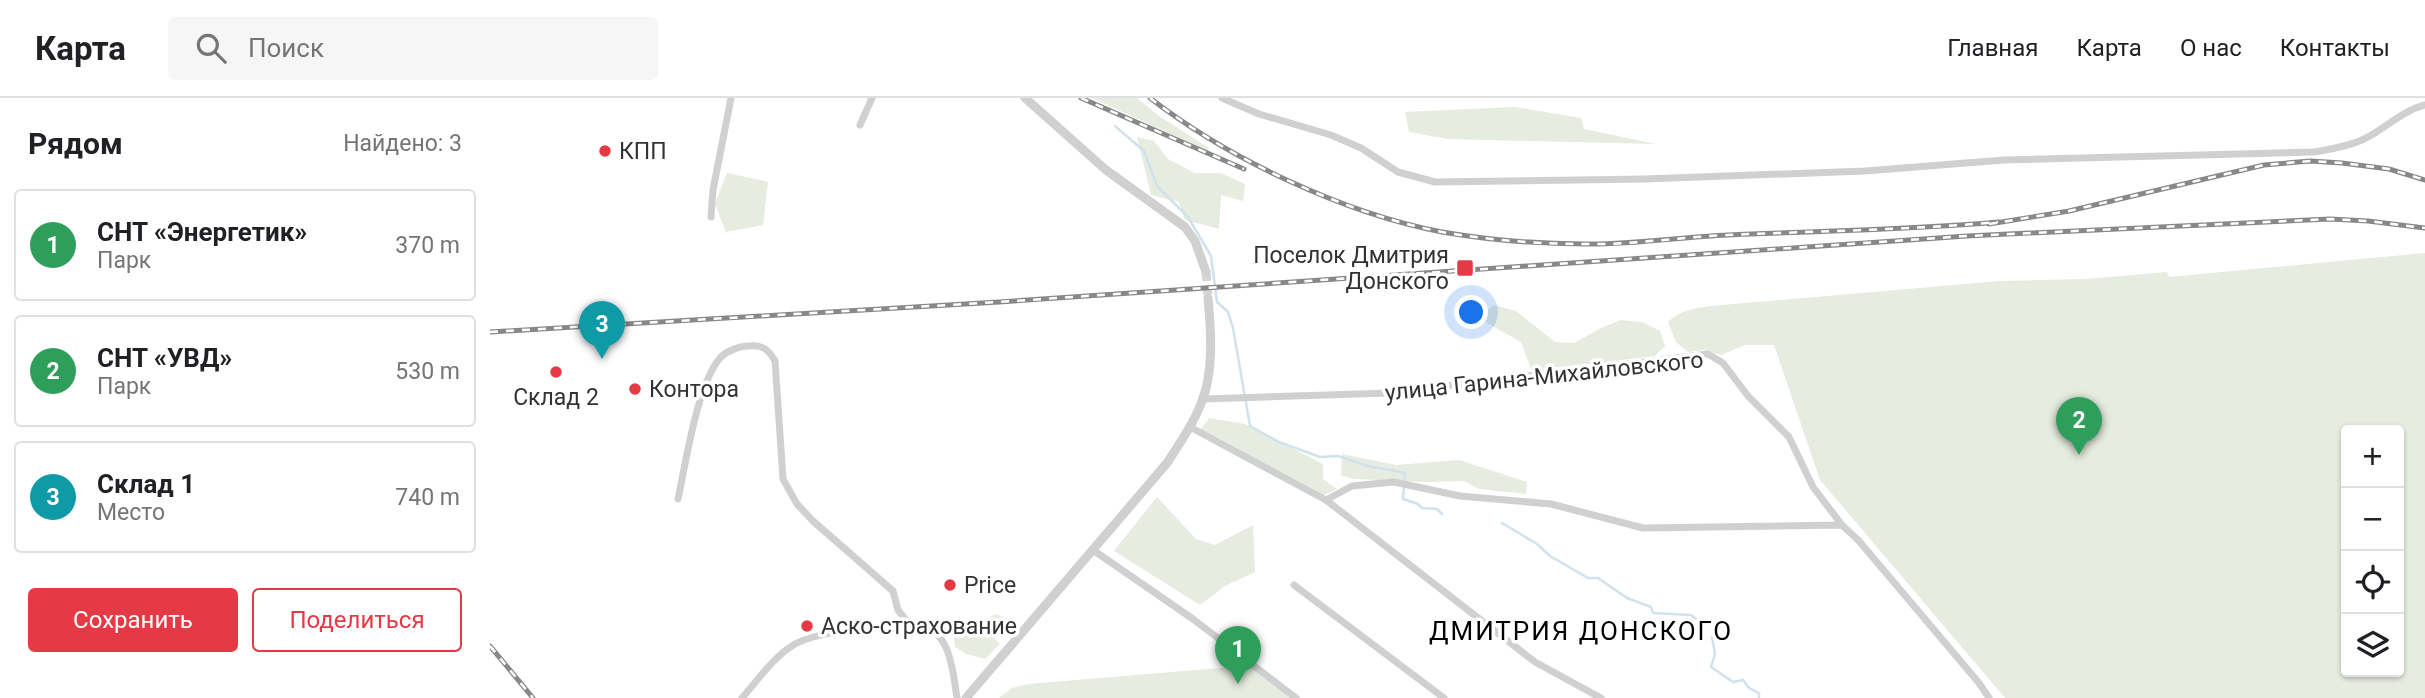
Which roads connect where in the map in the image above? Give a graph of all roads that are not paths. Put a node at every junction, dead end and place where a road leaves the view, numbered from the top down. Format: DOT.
graph roads {
  1 [pos="731,98"];
  2 [pos="872,98"];
  3 [pos="1025,98"];
  4 [pos="1222,98"];
  5 [pos="2425,105"];
  6 [pos="860,125"];
  7 [pos="711,217"];
  8 [pos="1206,271"];
  9 [pos="1208,298"];
  10 [pos="1203,399"];
  11 [pos="1191,427"];
  12 [pos="678,499"];
  13 [pos="1326,500"];
  14 [pos="1842,524"];
  15 [pos="1093,550"];
  16 [pos="1294,585"];
  17 [pos="910,625"];
  18 [pos="1440,697"];
  19 [pos="742,698"];
  20 [pos="957,698"];
  21 [pos="965,698"];
  22 [pos="1296,698"];
  23 [pos="1601,698"];
  24 [pos="1989,698"];
  1 -- 7 [label="street"];
  2 -- 6 [label="street"];
  3 -- 8 [label="street"];
  4 -- 5 [label="street"];
  9 -- 10 [label="street"];
  10 -- 11 [label="street"];
  10 -- 14 [label="street, улица Гарина-Михайловского"];
  11 -- 13 [label="street"];
  11 -- 15 [label="street"];
  12 -- 17 [label="street"];
  13 -- 14 [label="street"];
  13 -- 23 [label="street"];
  14 -- 24 [label="street"];
  15 -- 21 [label="street"];
  15 -- 22 [label="street"];
  16 -- 18 [label="street"];
  17 -- 19 [label="street"];
  17 -- 20 [label="street"];
}
